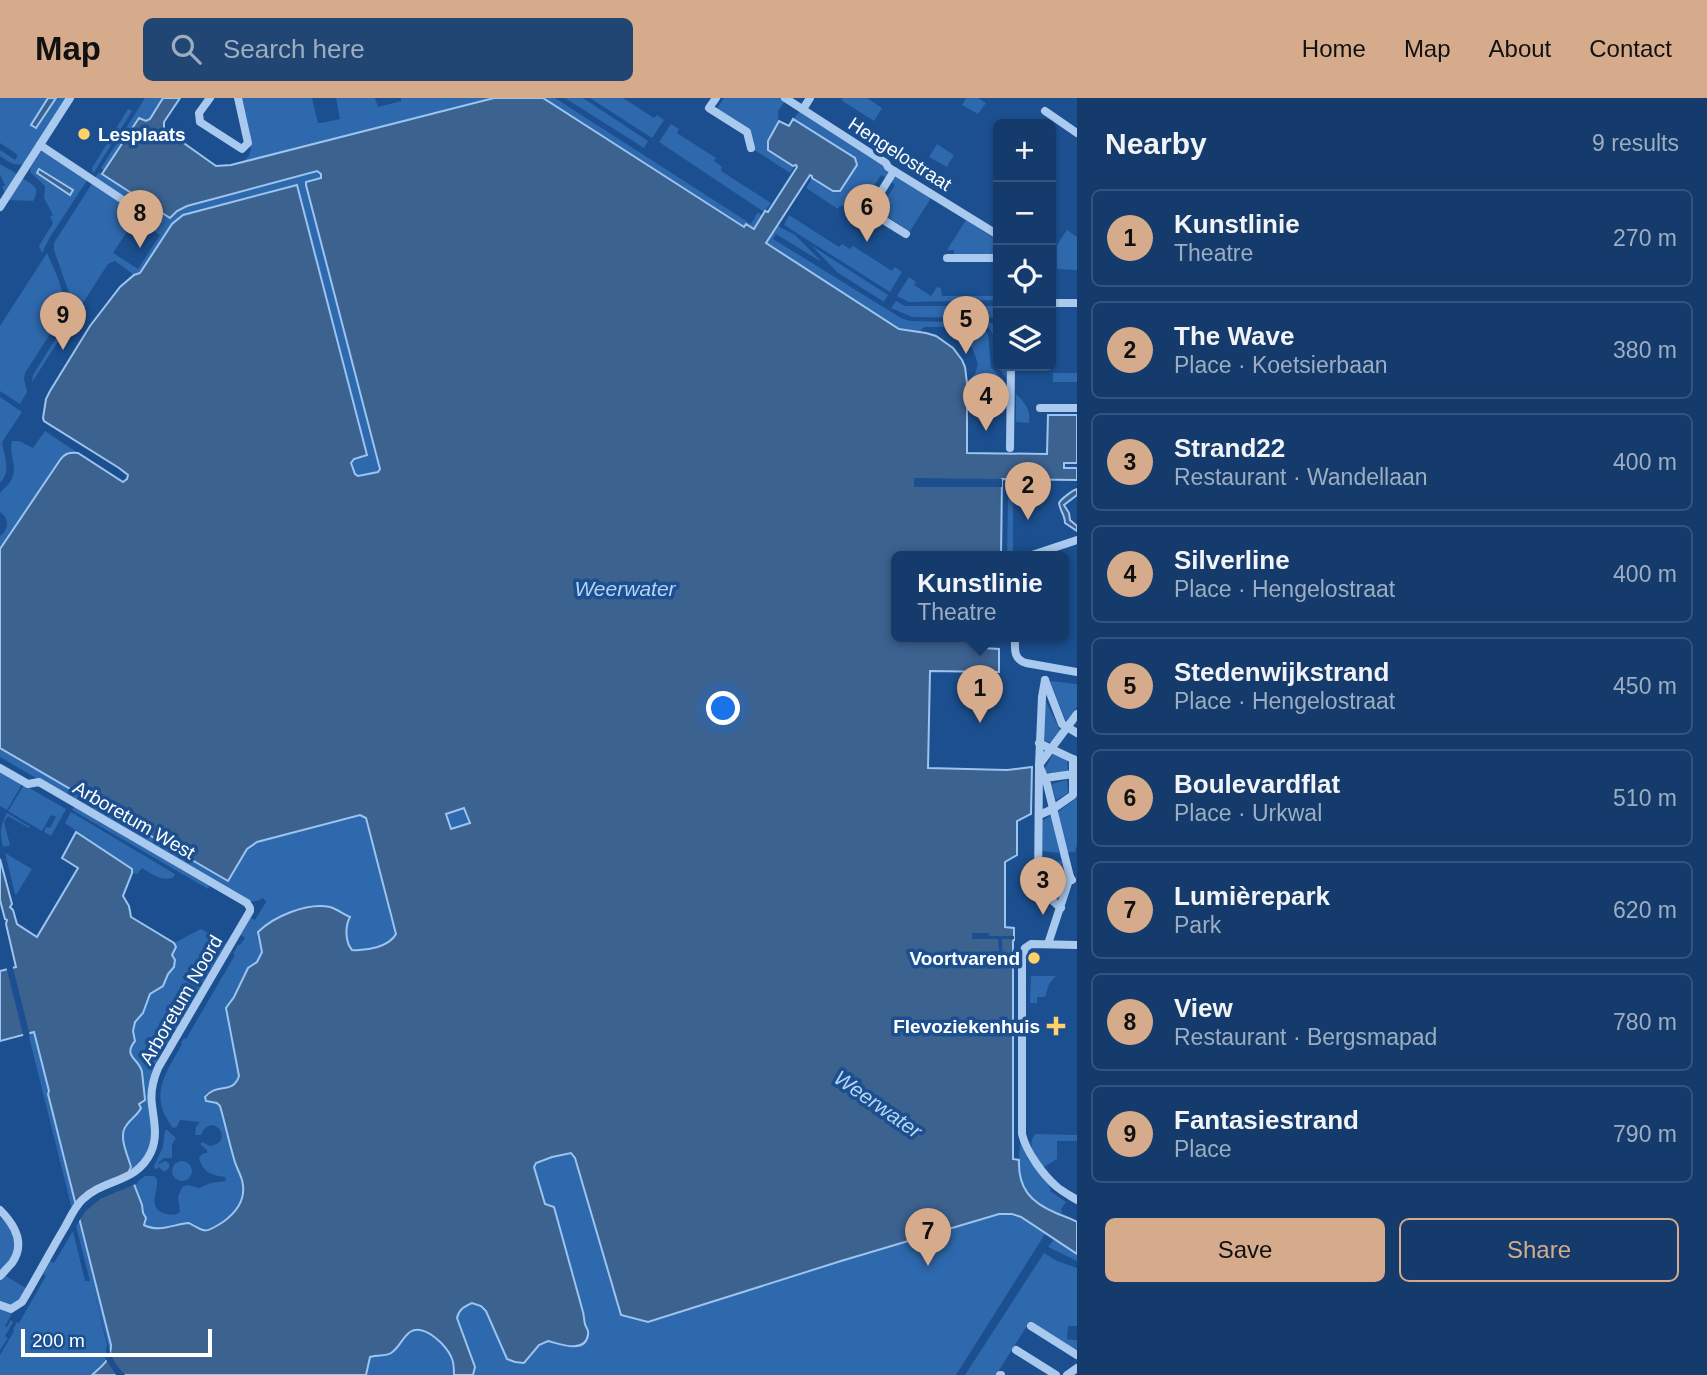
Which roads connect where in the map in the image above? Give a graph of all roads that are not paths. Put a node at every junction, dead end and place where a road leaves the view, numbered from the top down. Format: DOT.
graph roads {
  1 [pos="71,98"];
  2 [pos="210,98"];
  3 [pos="237,98"];
  4 [pos="716,98"];
  5 [pos="785,98"];
  6 [pos="810,98"];
  7 [pos="803,109"];
  8 [pos="1045,111"];
  9 [pos="1077,133"];
  10 [pos="40,145"];
  11 [pos="751,148"];
  12 [pos="894,172"];
  13 [pos="0,207"];
  14 [pos="144,214"];
  15 [pos="993,231"];
  16 [pos="906,234"];
  17 [pos="947,258"];
  18 [pos="993,258"];
  19 [pos="1056,303"];
  20 [pos="1077,303"];
  21 [pos="1011,371"];
  22 [pos="1041,408"];
  23 [pos="1077,408"];
  24 [pos="1010,448"];
  25 [pos="1077,540"];
  26 [pos="1044,551"];
  27 [pos="1015,642"];
  28 [pos="1077,672"];
  29 [pos="1034,684"];
  30 [pos="1042,696"];
  31 [pos="1077,715"];
  32 [pos="1067,728"];
  33 [pos="1077,733"];
  34 [pos="1039,743"];
  35 [pos="1051,748"];
  36 [pos="1075,760"];
  37 [pos="1039,765"];
  38 [pos="0,768"];
  39 [pos="1073,774"];
  40 [pos="1045,778"];
  41 [pos="1075,784"];
  42 [pos="1054,809"];
  43 [pos="1038,815"];
  44 [pos="250,908"];
  45 [pos="1061,908"];
  46 [pos="1049,941"];
  47 [pos="1077,945"];
  48 [pos="1077,1200"];
  49 [pos="2,1214"];
  50 [pos="0,1276"];
  51 [pos="0,1305"];
  52 [pos="1031,1326"];
  53 [pos="1016,1350"];
  54 [pos="1077,1355"];
  55 [pos="1077,1368"];
  56 [pos="1056,1375"];
  57 [pos="1067,1375"];
  1 -- 10 [label="street"];
  2 -- 3 [label="street"];
  4 -- 11 [label="street"];
  5 -- 7 [label="street, Hengelostraat"];
  6 -- 7 [label="street"];
  7 -- 12 [label="street, Hengelostraat"];
  8 -- 9 [label="street"];
  10 -- 13 [label="street"];
  10 -- 14 [label="street"];
  12 -- 15 [label="street, Hengelostraat"];
  12 -- 16 [label="street"];
  17 -- 18 [label="street"];
  19 -- 20 [label="street"];
  21 -- 24 [label="street"];
  22 -- 23 [label="street"];
  25 -- 26 [label="street"];
  27 -- 28 [label="street"];
  29 -- 30 [label="street"];
  30 -- 32 [label="street"];
  30 -- 34 [label="street"];
  31 -- 32 [label="street"];
  32 -- 33 [label="street"];
  32 -- 35 [label="street"];
  34 -- 35 [label="street"];
  34 -- 37 [label="street"];
  35 -- 36 [label="street"];
  35 -- 37 [label="street"];
  36 -- 39 [label="street"];
  37 -- 40 [label="street"];
  37 -- 43 [label="street"];
  38 -- 44 [label="street, Arboretum West"];
  39 -- 40 [label="street"];
  39 -- 41 [label="street"];
  40 -- 42 [label="street"];
  41 -- 42 [label="street"];
  42 -- 43 [label="street"];
  42 -- 45 [label="street"];
  43 -- 45 [label="street"];
  44 -- 51 [label="street, Arboretum Noord"];
  45 -- 46 [label="street"];
  47 -- 48 [label="street"];
  49 -- 50 [label="street"];
  52 -- 54 [label="street"];
  53 -- 56 [label="street"];
  55 -- 57 [label="street"];
}
